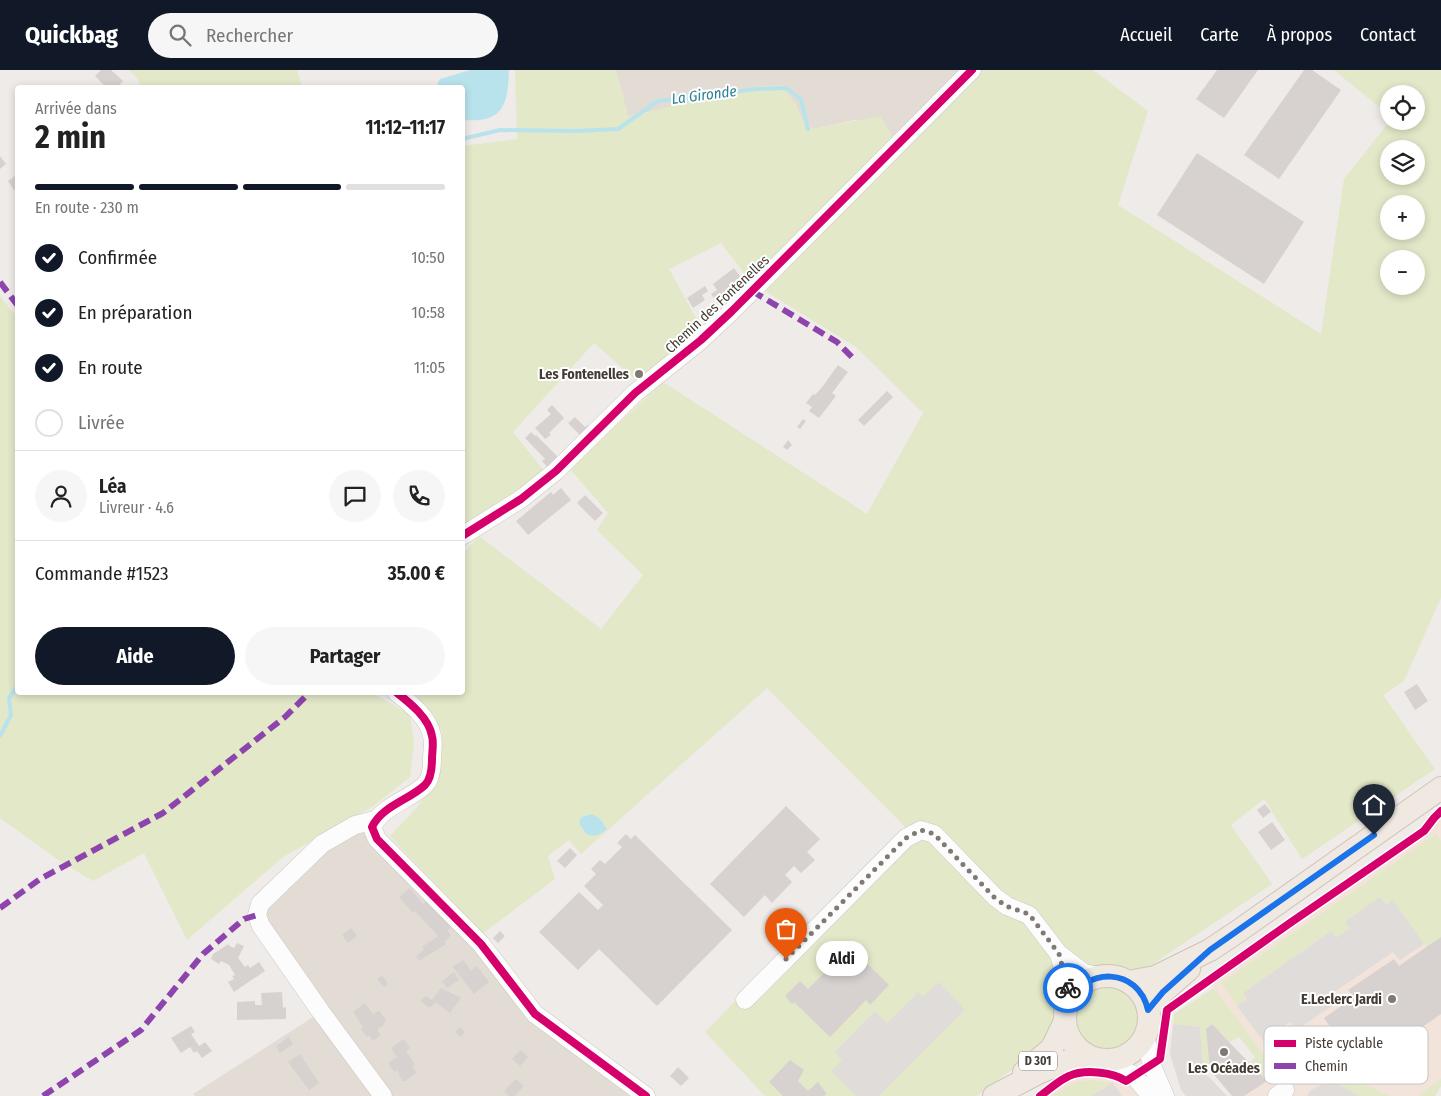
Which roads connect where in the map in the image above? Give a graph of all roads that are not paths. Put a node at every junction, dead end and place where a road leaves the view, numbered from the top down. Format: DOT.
graph roads {
  1 [pos="972,70"];
  2 [pos="465,534"];
  3 [pos="400,695"];
  4 [pos="1441,788"];
  5 [pos="375,820"];
  6 [pos="1210,950"];
  7 [pos="1059,954"];
  8 [pos="1103,977"];
  9 [pos="1128,982"];
  10 [pos="746,1000"];
  11 [pos="1148,1010"];
  12 [pos="1066,1013"];
  13 [pos="1144,1036"];
  14 [pos="1086,1054"];
  15 [pos="1108,1060"];
  16 [pos="997,1094"];
  17 [pos="383,1096"];
  18 [pos="646,1096"];
  19 [pos="1151,1096"];
  20 [pos="1165,1096"];
  1 -- 2 [label="street, Chemin des Fontenelles"];
  3 -- 5 [label="street"];
  4 -- 6 [label="main road"];
  5 -- 17 [label="street"];
  5 -- 18 [label="street"];
  6 -- 9 [label="main road"];
  6 -- 11 [label="main road"];
  7 -- 8 [label="street"];
  7 -- 10 [label="street"];
  7 -- 12 [label="street"];
  8 -- 9 [label="main road"];
  8 -- 12 [label="main road"];
  9 -- 11 [label="main road"];
  11 -- 13 [label="main road"];
  12 -- 14 [label="main road"];
  12 -- 16 [label="main road, D 301"];
  13 -- 15 [label="main road"];
  13 -- 20 [label="street"];
  14 -- 15 [label="main road"];
  14 -- 16 [label="main road, D 301"];
  15 -- 19 [label="street"];
}
